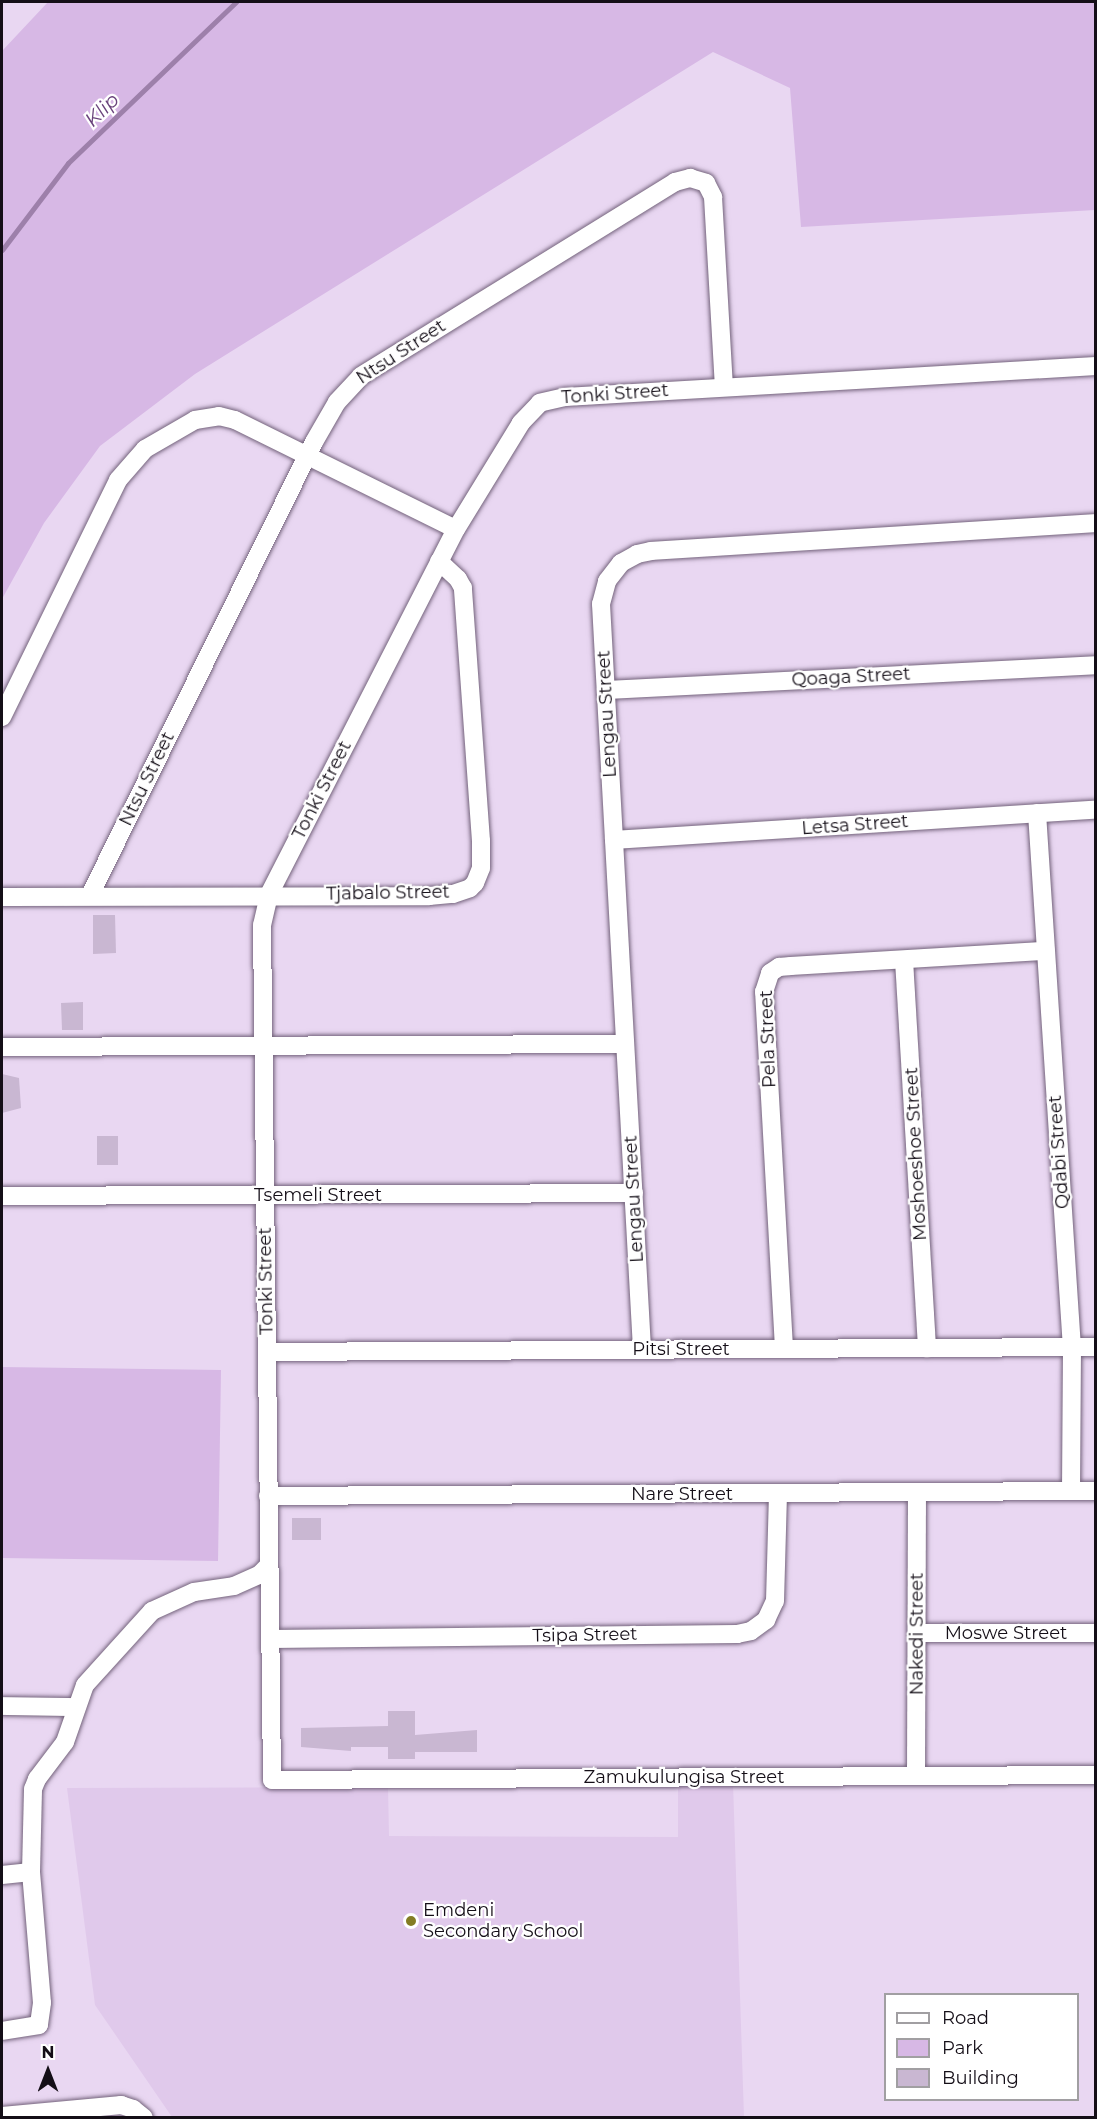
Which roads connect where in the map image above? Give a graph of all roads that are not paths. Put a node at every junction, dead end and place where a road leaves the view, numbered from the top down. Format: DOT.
graph roads {
  1 [pos="1095,366"];
  2 [pos="724,386"];
  3 [pos="307,456"];
  4 [pos="1095,523"];
  5 [pos="456,529"];
  6 [pos="439,561"];
  7 [pos="1095,665"];
  8 [pos="606,690"];
  9 [pos="2,717"];
  10 [pos="1095,810"];
  11 [pos="1037,813"];
  12 [pos="614,840"];
  13 [pos="90,895"];
  14 [pos="269,895"];
  15 [pos="2,897"];
  16 [pos="1046,951"];
  17 [pos="904,960"];
  18 [pos="625,1044"];
  19 [pos="263,1046"];
  20 [pos="2,1047"];
  21 [pos="633,1193"];
  22 [pos="265,1195"];
  23 [pos="2,1196"];
  24 [pos="1095,1347"];
  25 [pos="783,1348"];
  26 [pos="927,1348"];
  27 [pos="1072,1348"];
  28 [pos="642,1349"];
  29 [pos="267,1352"];
  30 [pos="1071,1491"];
  31 [pos="1095,1491"];
  32 [pos="917,1492"];
  33 [pos="778,1493"];
  34 [pos="268,1497"];
  35 [pos="269,1565"];
  36 [pos="1095,1633"];
  37 [pos="917,1634"];
  38 [pos="270,1639"];
  39 [pos="2,1706"];
  40 [pos="76,1707"];
  41 [pos="1095,1774"];
  42 [pos="916,1776"];
  43 [pos="272,1780"];
  44 [pos="31,1872"];
  45 [pos="2,1875"];
  46 [pos="2,2031"];
  47 [pos="2,2116"];
  48 [pos="144,2118"];
  1 -- 2 [label="street, Tonki Street"];
  2 -- 3 [label="street, Ntsu Street"];
  2 -- 5 [label="street, Tonki Street"];
  3 -- 5 [label="street"];
  3 -- 9 [label="street"];
  3 -- 13 [label="street, Ntsu Street"];
  4 -- 8 [label="street, Lengau Street"];
  5 -- 6 [label="street, Tonki Street"];
  6 -- 14 [label="street, Tonki Street"];
  6 -- 14 [label="street, Tjabalo Street"];
  7 -- 8 [label="street, Qoaga Street"];
  8 -- 12 [label="street, Lengau Street"];
  10 -- 11 [label="street, Letsa Street"];
  11 -- 12 [label="street, Letsa Street"];
  11 -- 16 [label="street, Qdabi Street"];
  12 -- 18 [label="street, Lengau Street"];
  13 -- 14 [label="street, Tjabalo Street"];
  13 -- 15 [label="street, Tjabalo Street"];
  14 -- 19 [label="street, Tonki Street"];
  16 -- 17 [label="street, Pela Street"];
  16 -- 27 [label="street, Qdabi Street"];
  17 -- 25 [label="street, Pela Street"];
  17 -- 26 [label="street, Moshoeshoe Street"];
  18 -- 19 [label="street"];
  18 -- 21 [label="street, Lengau Street"];
  19 -- 20 [label="street"];
  19 -- 22 [label="street, Tonki Street"];
  21 -- 22 [label="street, Tsemeli Street"];
  21 -- 28 [label="street, Lengau Street"];
  22 -- 23 [label="street, Tsemeli Street"];
  22 -- 29 [label="street, Tonki Street"];
  24 -- 27 [label="street, Pitsi Street"];
  25 -- 26 [label="street, Pitsi Street"];
  25 -- 28 [label="street, Pitsi Street"];
  26 -- 27 [label="street, Pitsi Street"];
  27 -- 30 [label="street, Qdabi Street"];
  28 -- 29 [label="street, Pitsi Street"];
  29 -- 34 [label="street, Tonki Street"];
  30 -- 31 [label="street, Nare Street"];
  30 -- 32 [label="street, Nare Street"];
  32 -- 33 [label="street, Nare Street"];
  32 -- 37 [label="street, Nakedi Street"];
  33 -- 34 [label="street, Nare Street"];
  33 -- 38 [label="street, Tsipa Street"];
  34 -- 35 [label="street, Tonki Street"];
  35 -- 38 [label="street, Tonki Street"];
  35 -- 40 [label="street"];
  36 -- 37 [label="street, Moswe Street"];
  37 -- 42 [label="street, Nakedi Street"];
  38 -- 43 [label="street, Tonki Street"];
  39 -- 40 [label="street"];
  40 -- 44 [label="street"];
  41 -- 42 [label="street, Zamukulungisa Street"];
  42 -- 43 [label="street, Zamukulungisa Street"];
  44 -- 45 [label="street"];
  44 -- 46 [label="street"];
  47 -- 48 [label="street"];
}
